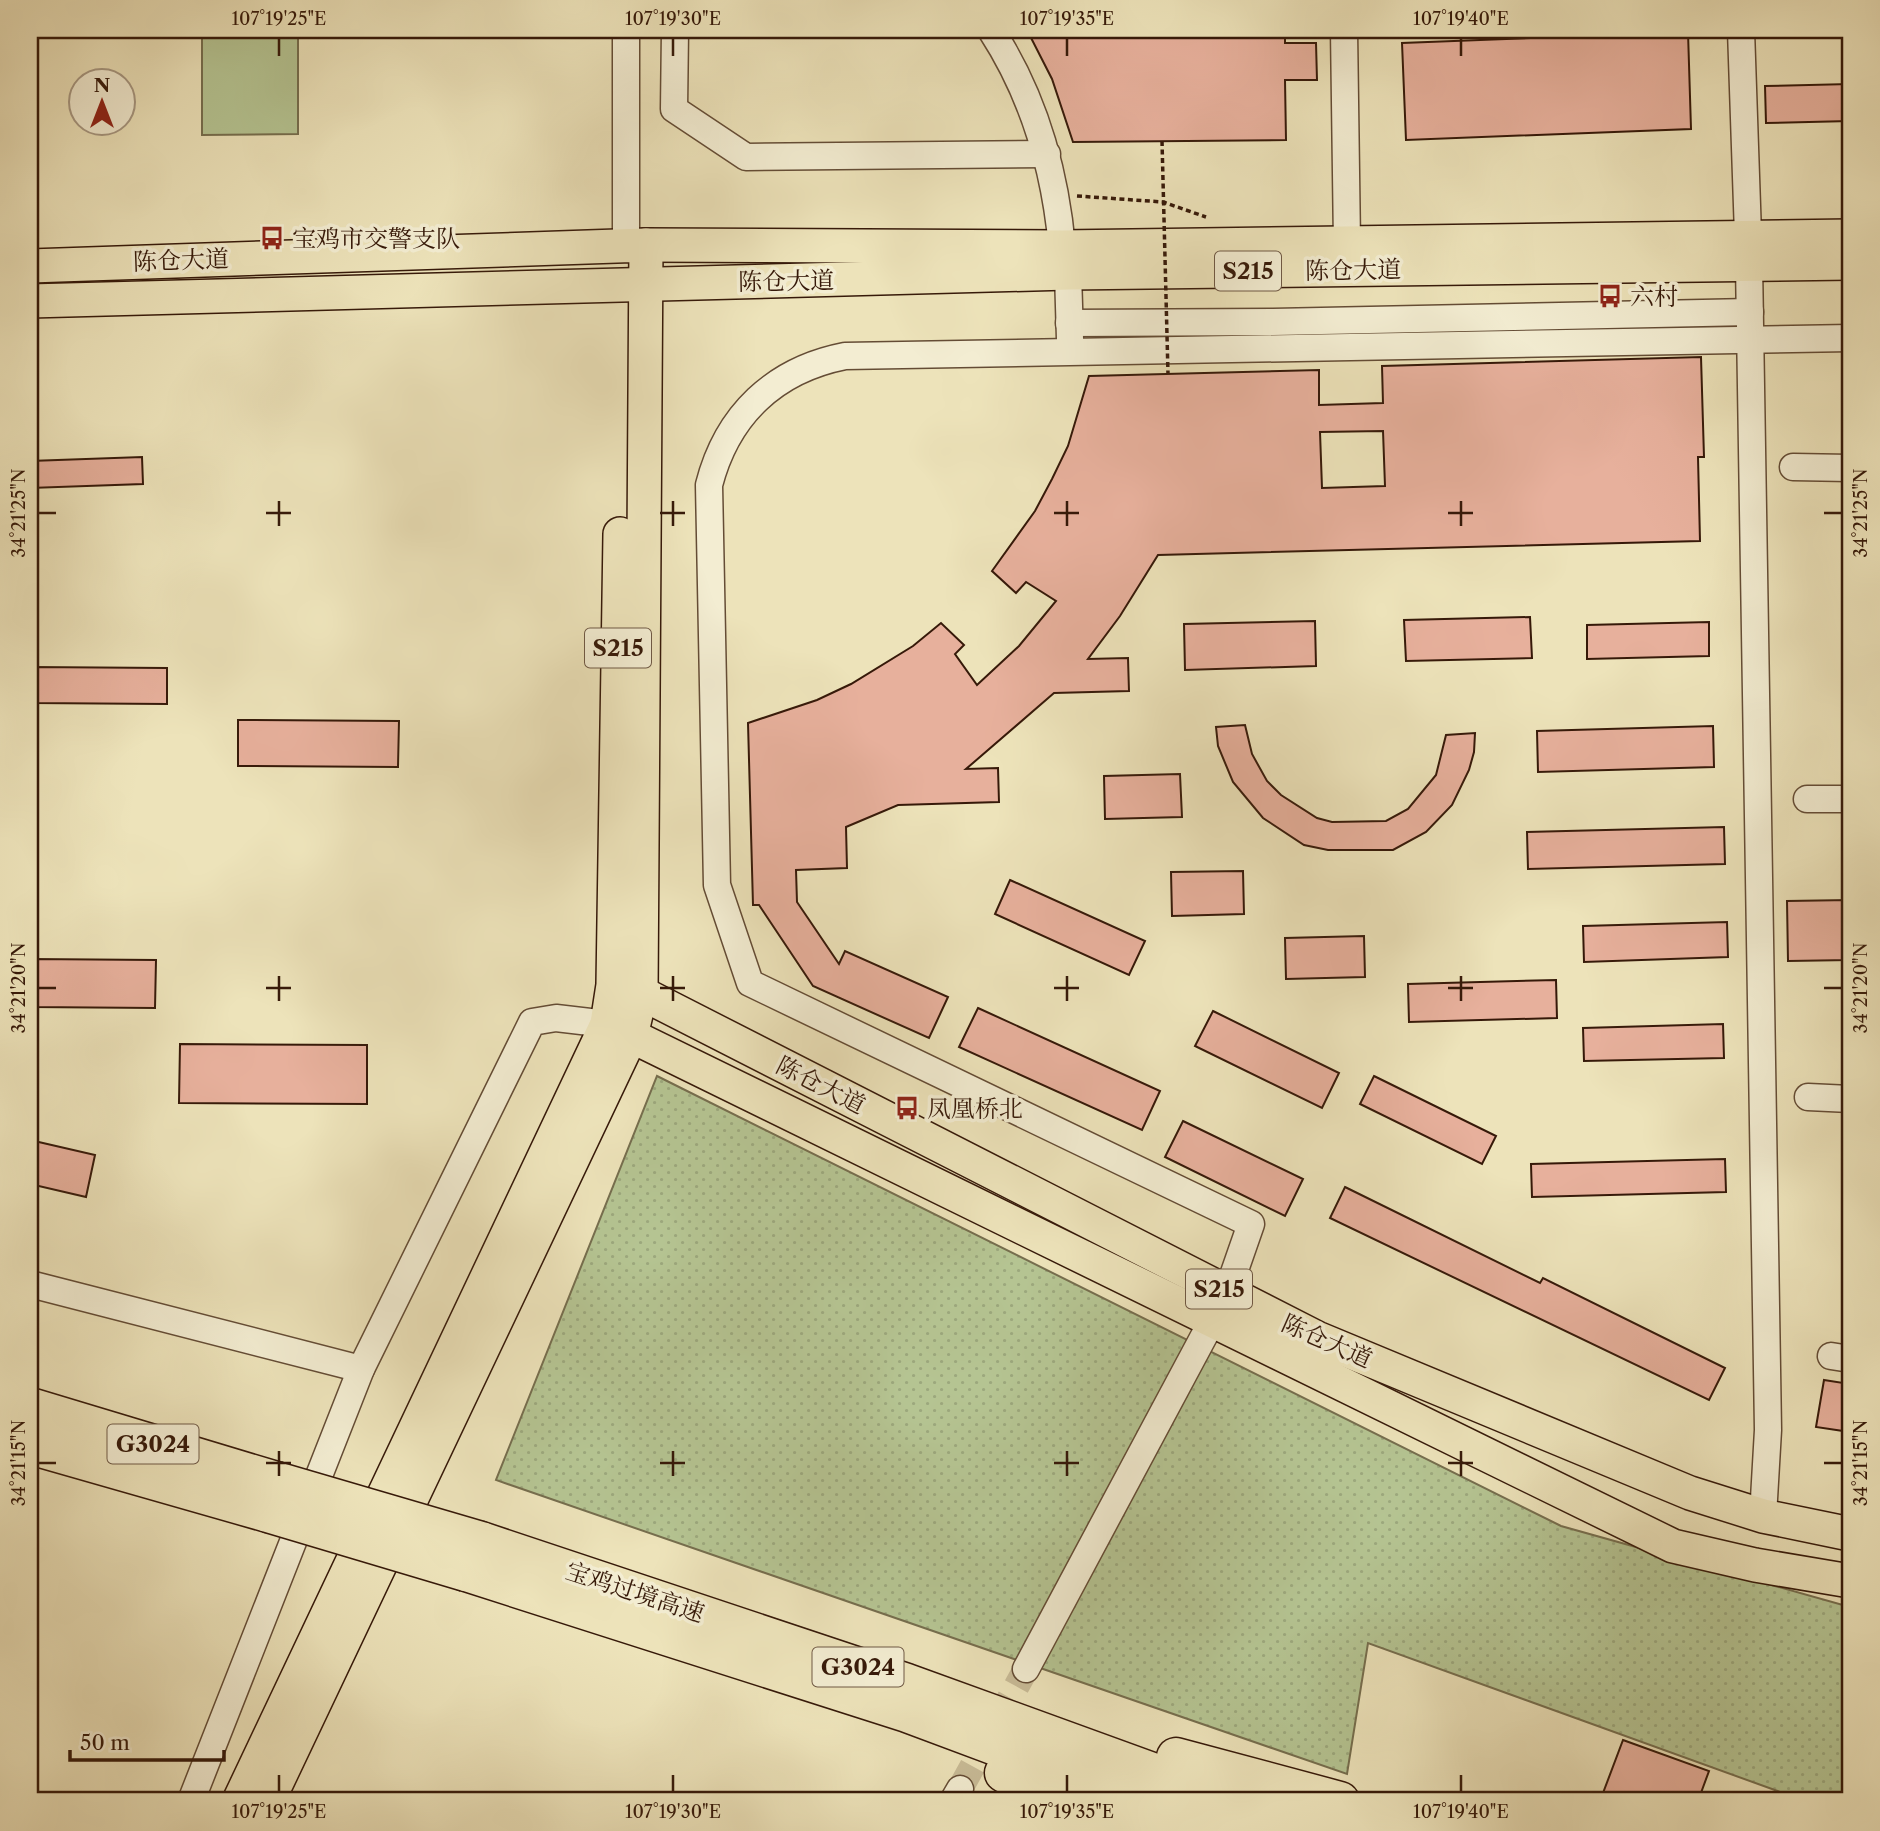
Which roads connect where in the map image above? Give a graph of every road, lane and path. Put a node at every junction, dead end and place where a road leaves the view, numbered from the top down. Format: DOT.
graph roads {
  1 [pos="626,30"];
  2 [pos="675,30"];
  3 [pos="991,30"];
  4 [pos="1344,30"];
  5 [pos="1741,30"];
  6 [pos="1162,141"];
  7 [pos="1047,154"];
  8 [pos="1056,194"];
  9 [pos="1163,202"];
  10 [pos="1215,220"];
  11 [pos="1850,236"];
  12 [pos="1347,244"];
  13 [pos="636,245"];
  14 [pos="1749,251"];
  15 [pos="1065,260"];
  16 [pos="1850,262"];
  17 [pos="30,265"];
  18 [pos="635,286"];
  19 [pos="30,302"];
  20 [pos="1750,312"];
  21 [pos="1069,323"];
  22 [pos="1850,338"];
  23 [pos="1751,341"];
  24 [pos="1070,351"];
  25 [pos="1168,374"];
  26 [pos="1793,467"];
  27 [pos="1850,468"];
  28 [pos="1807,799"];
  29 [pos="1850,799"];
  30 [pos="627,989"];
  31 [pos="619,1030"];
  32 [pos="1808,1097"];
  33 [pos="1850,1099"];
  34 [pos="30,1284"];
  35 [pos="1219,1306"];
  36 [pos="361,1369"];
  37 [pos="30,1407"];
  38 [pos="30,1445"];
  39 [pos="272,1497"];
  40 [pos="1763,1516"];
  41 [pos="1850,1534"];
  42 [pos="1850,1581"];
  43 [pos="1026,1669"];
  44 [pos="907,1698"];
  45 [pos="191,1801"];
  46 [pos="239,1801"];
  47 [pos="268,1801"];
  48 [pos="1064,1801"];
  49 [pos="1143,1801"];
  50 [pos="1233,1801"];
  51 [pos="1340,1801"];
  1 -- 13 [label="street"];
  2 -- 7 [label="street"];
  3 -- 7 [label="street"];
  4 -- 12 [label="street"];
  5 -- 14 [label="street"];
  6 -- 9 [label="path, bridge"];
  7 -- 8 [label="street"];
  8 -- 9 [label="path"];
  8 -- 15 [label="street"];
  9 -- 10 [label="path"];
  9 -- 25 [label="path, bridge"];
  11 -- 14 [label="main road, 陈仓大道 / S215"];
  12 -- 14 [label="main road, 陈仓大道 / S215"];
  12 -- 15 [label="main road, 陈仓大道 / S215"];
  13 -- 15 [label="main road, 陈仓大道 / S215"];
  13 -- 17 [label="main road, 陈仓大道 / S215"];
  13 -- 18 [label="main road, S215"];
  14 -- 15 [label="main road, 陈仓大道 / S215"];
  14 -- 16 [label="main road, 陈仓大道 / S215"];
  14 -- 20 [label="street"];
  15 -- 18 [label="main road, 陈仓大道 / S215"];
  15 -- 21 [label="street"];
  18 -- 19 [label="main road, 陈仓大道 / S215"];
  18 -- 30 [label="main road, S215"];
  20 -- 21 [label="street"];
  20 -- 23 [label="street"];
  21 -- 24 [label="street"];
  22 -- 23 [label="street"];
  23 -- 24 [label="street"];
  23 -- 40 [label="street"];
  24 -- 35 [label="street"];
  26 -- 27 [label="street"];
  28 -- 29 [label="street"];
  30 -- 31 [label="main road, S215"];
  30 -- 35 [label="main road, 陈仓大道 / S215"];
  31 -- 35 [label="main road"];
  31 -- 36 [label="street"];
  31 -- 46 [label="main road"];
  31 -- 47 [label="main road"];
  32 -- 33 [label="street"];
  34 -- 36 [label="street"];
  35 -- 40 [label="main road, 陈仓大道 / S215"];
  35 -- 42 [label="main road"];
  35 -- 43 [label="street"];
  36 -- 45 [label="street"];
  37 -- 39 [label="highway, 宝鸡过境高速 / G3024"];
  38 -- 39 [label="highway, 宝鸡过境高速 / G3024"];
  39 -- 44 [label="highway, 宝鸡过境高速 / G3024, bridge"];
  40 -- 41 [label="main road, 陈仓大道 / S215"];
  44 -- 48 [label="highway"];
  44 -- 49 [label="highway, 宝鸡过境高速 / G3024"];
  44 -- 50 [label="highway, 宝鸡过境高速 / G3024"];
  44 -- 51 [label="highway"];
}
